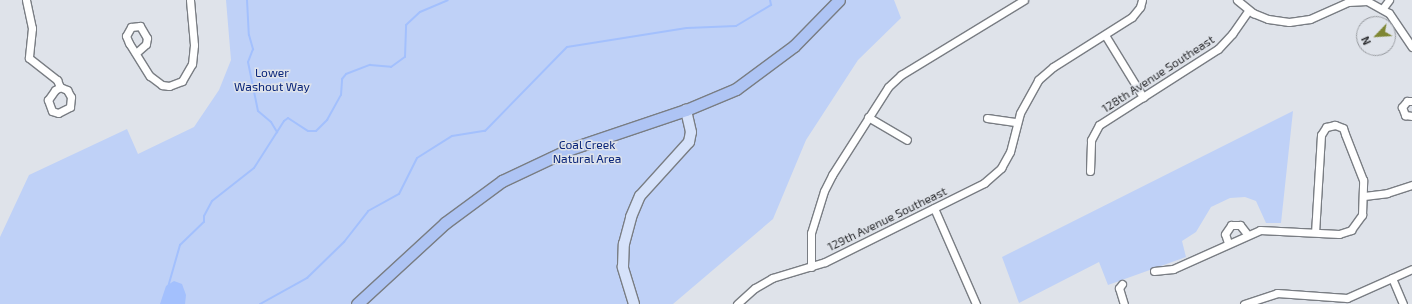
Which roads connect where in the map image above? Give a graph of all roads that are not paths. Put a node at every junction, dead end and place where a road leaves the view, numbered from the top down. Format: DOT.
graph roads {
  1 [pos="26,0"];
  2 [pos="190,0"];
  3 [pos="839,0"];
  4 [pos="1024,0"];
  5 [pos="1142,0"];
  6 [pos="1237,0"];
  7 [pos="1389,0"];
  8 [pos="1383,8"];
  9 [pos="1248,11"];
  10 [pos="1105,35"];
  11 [pos="1412,47"];
  12 [pos="136,54"];
  13 [pos="60,87"];
  14 [pos="1143,96"];
  15 [pos="1412,101"];
  16 [pos="686,110"];
  17 [pos="1412,116"];
  18 [pos="868,117"];
  19 [pos="987,118"];
  20 [pos="1017,122"];
  21 [pos="907,140"];
  22 [pos="1090,171"];
  23 [pos="1412,186"];
  24 [pos="1364,196"];
  25 [pos="934,208"];
  26 [pos="1315,232"];
  27 [pos="1247,234"];
  28 [pos="1228,243"];
  29 [pos="811,267"];
  30 [pos="1412,269"];
  31 [pos="1154,271"];
  32 [pos="1392,278"];
  33 [pos="1122,284"];
  34 [pos="1346,301"];
  35 [pos="357,304"];
  36 [pos="634,304"];
  37 [pos="737,304"];
  38 [pos="976,304"];
  39 [pos="1124,304"];
  40 [pos="1244,304"];
  41 [pos="1404,304"];
  1 -- 13 [label="street"];
  2 -- 12 [label="street"];
  3 -- 16 [label="main road"];
  4 -- 18 [label="street"];
  5 -- 10 [label="street, 129th Avenue Southeast"];
  6 -- 9 [label="street"];
  7 -- 8 [label="street"];
  8 -- 9 [label="street"];
  8 -- 11 [label="street"];
  9 -- 14 [label="street, 128th Avenue Southeast"];
  10 -- 14 [label="street"];
  10 -- 20 [label="street, 129th Avenue Southeast"];
  14 -- 22 [label="street, 128th Avenue Southeast"];
  15 -- 17 [label="street"];
  16 -- 35 [label="main road"];
  16 -- 36 [label="street"];
  18 -- 21 [label="street"];
  18 -- 29 [label="street"];
  19 -- 20 [label="street"];
  20 -- 25 [label="street, 129th Avenue Southeast"];
  23 -- 24 [label="street"];
  24 -- 26 [label="street"];
  24 -- 26 [label="street"];
  25 -- 29 [label="street, 129th Avenue Southeast"];
  25 -- 38 [label="street"];
  26 -- 27 [label="street"];
  27 -- 28 [label="street"];
  27 -- 28 [label="street"];
  28 -- 31 [label="street"];
  29 -- 37 [label="street, 129th Avenue Southeast"];
  30 -- 32 [label="street"];
  32 -- 34 [label="street"];
  32 -- 41 [label="street"];
  33 -- 39 [label="street"];
  34 -- 40 [label="street"];
}
